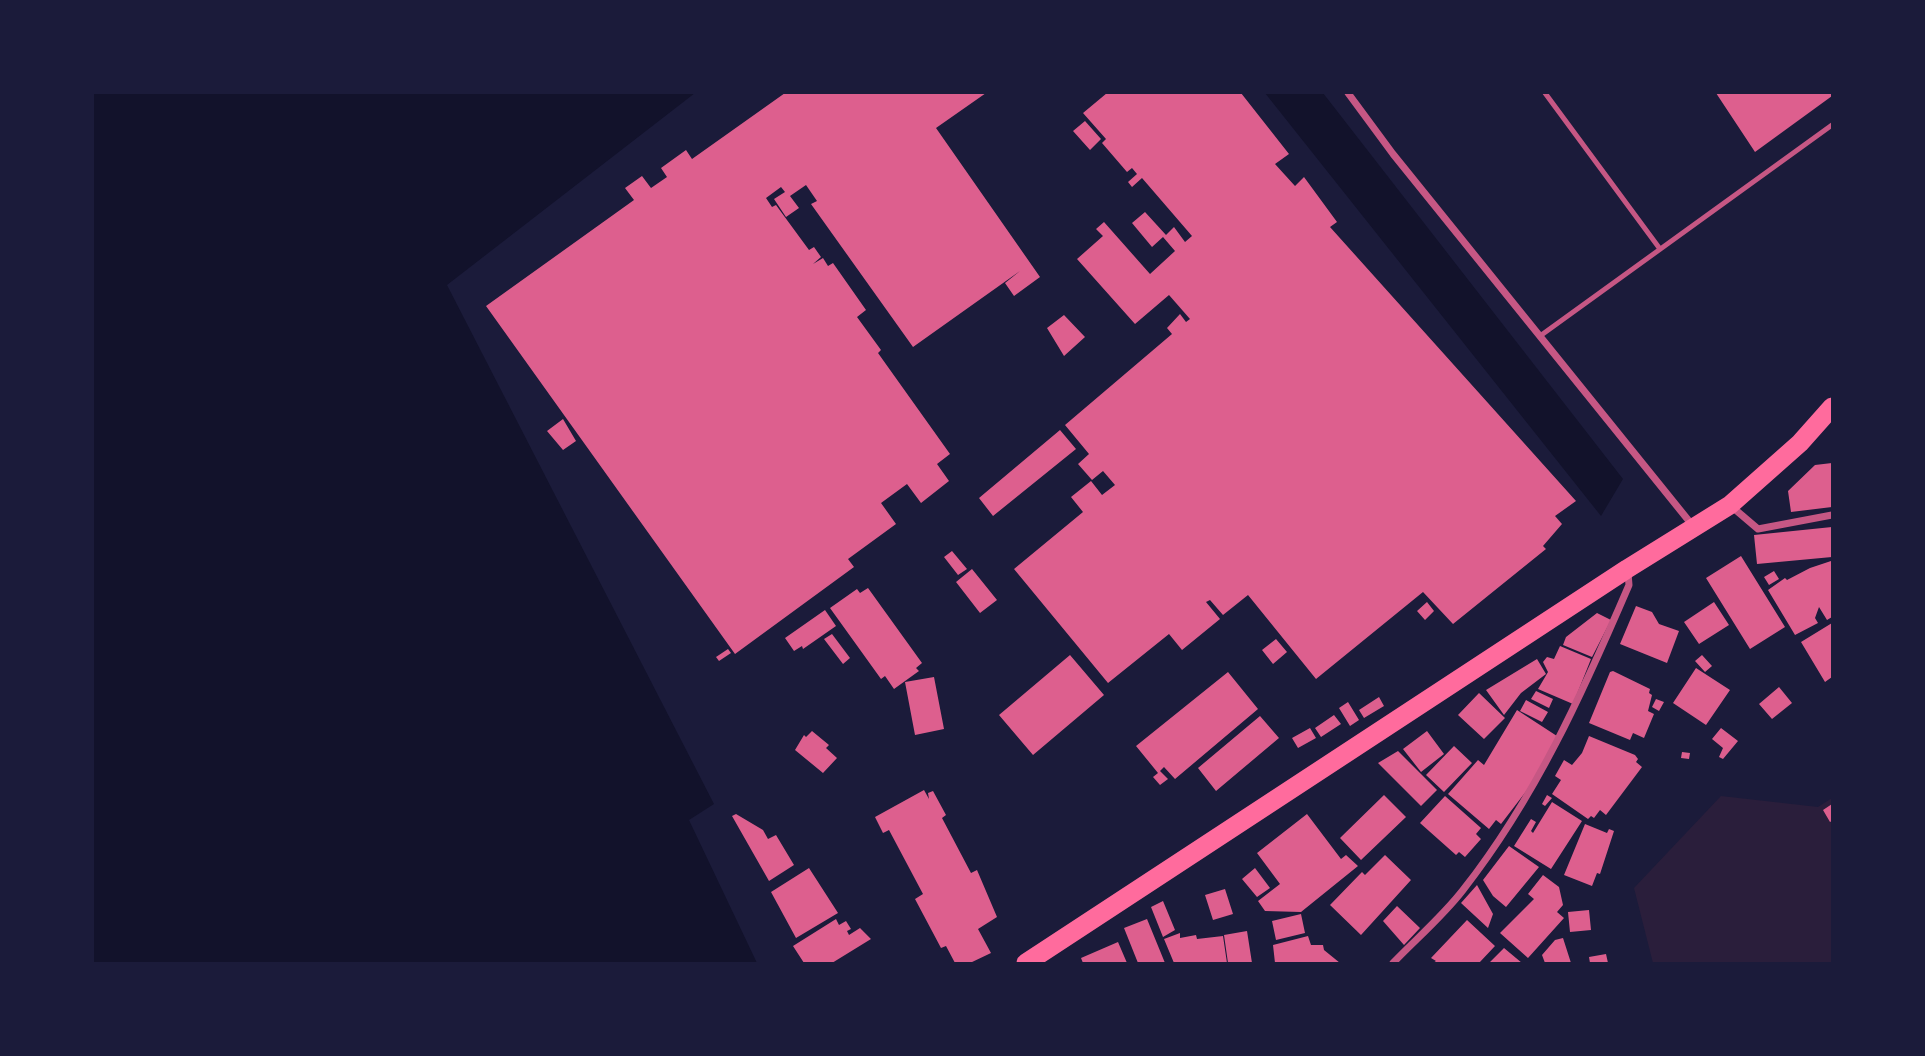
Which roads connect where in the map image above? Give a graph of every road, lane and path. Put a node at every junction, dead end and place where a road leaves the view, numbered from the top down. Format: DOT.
graph roads {
  1 [pos="1348,93"];
  2 [pos="1545,93"];
  3 [pos="1832,125"];
  4 [pos="1660,249"];
  5 [pos="1540,336"];
  6 [pos="1832,407"];
  7 [pos="1730,505"];
  8 [pos="1832,516"];
  9 [pos="1693,527"];
  10 [pos="1627,569"];
  11 [pos="1026,963"];
  12 [pos="1393,963"];
  1 -- 5 [label="street"];
  2 -- 4 [label="lane"];
  3 -- 4 [label="lane"];
  4 -- 5 [label="lane"];
  5 -- 9 [label="street"];
  6 -- 7 [label="highway"];
  7 -- 8 [label="street"];
  7 -- 9 [label="highway"];
  9 -- 10 [label="highway"];
  10 -- 11 [label="highway"];
  10 -- 12 [label="street"];
}
